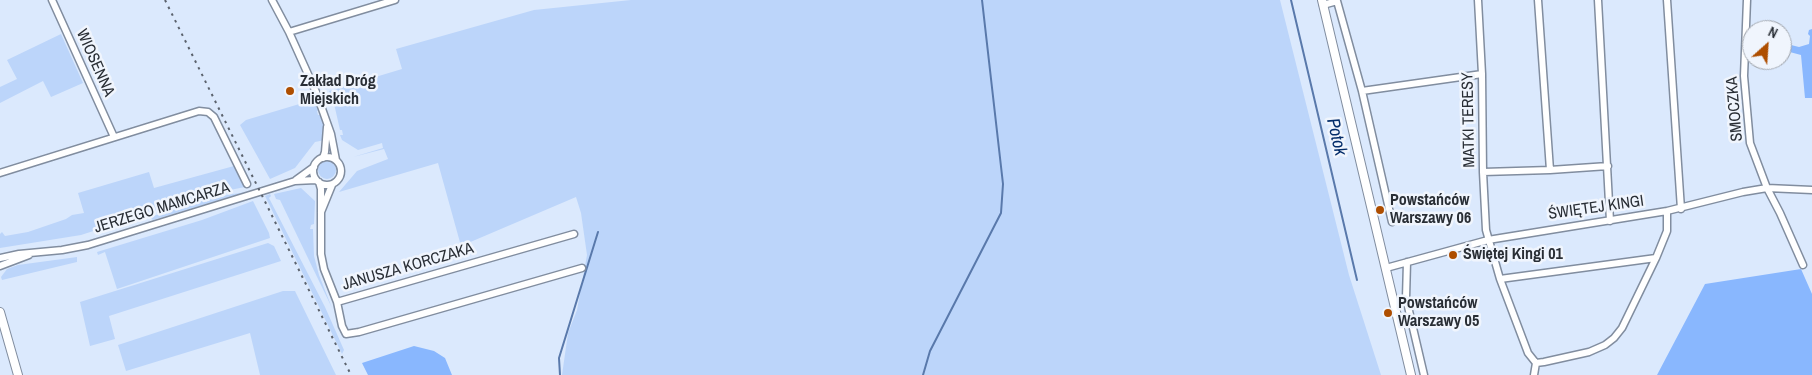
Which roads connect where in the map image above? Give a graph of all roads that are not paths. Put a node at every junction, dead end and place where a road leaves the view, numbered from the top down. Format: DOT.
graph roads {
  1 [pos="52,0"];
  2 [pos="272,0"];
  3 [pos="395,0"];
  4 [pos="1478,0"];
  5 [pos="1538,0"];
  6 [pos="1598,0"];
  7 [pos="1667,0"];
  8 [pos="1747,0"];
  9 [pos="1322,2"];
  10 [pos="289,32"];
  11 [pos="1482,74"];
  12 [pos="1362,91"];
  13 [pos="328,123"];
  14 [pos="114,137"];
  15 [pos="323,158"];
  16 [pos="336,160"];
  17 [pos="1608,166"];
  18 [pos="314,167"];
  19 [pos="1550,170"];
  20 [pos="1483,172"];
  21 [pos="0,173"];
  22 [pos="295,181"];
  23 [pos="317,181"];
  24 [pos="247,184"];
  25 [pos="332,185"];
  26 [pos="1767,188"];
  27 [pos="1812,190"];
  28 [pos="1681,208"];
  29 [pos="1667,212"];
  30 [pos="321,213"];
  31 [pos="1610,221"];
  32 [pos="1392,222"];
  33 [pos="574,234"];
  34 [pos="1488,240"];
  35 [pos="35,253"];
  36 [pos="0,258"];
  37 [pos="1656,258"];
  38 [pos="1407,262"];
  39 [pos="1803,265"];
  40 [pos="0,266"];
  41 [pos="582,268"];
  42 [pos="1386,268"];
  43 [pos="1500,279"];
  44 [pos="337,302"];
  45 [pos="0,312"];
  46 [pos="1536,362"];
  47 [pos="18,375"];
  48 [pos="1411,375"];
  49 [pos="1424,375"];
  50 [pos="1534,375"];
  1 -- 14 [label="street, WIOSENNA"];
  2 -- 10 [label="street"];
  3 -- 10 [label="street"];
  4 -- 11 [label="street, MATKI TERESY"];
  5 -- 19 [label="street"];
  6 -- 17 [label="street"];
  7 -- 28 [label="street"];
  8 -- 26 [label="street, SMOCZKA"];
  9 -- 12 [label="street"];
  9 -- 42 [label="street"];
  10 -- 13 [label="street"];
  11 -- 12 [label="street"];
  11 -- 20 [label="street, MATKI TERESY"];
  12 -- 32 [label="street"];
  13 -- 15 [label="street"];
  13 -- 16 [label="street"];
  14 -- 21 [label="street"];
  14 -- 24 [label="street"];
  15 -- 16 [label="street"];
  15 -- 18 [label="street"];
  16 -- 25 [label="street"];
  17 -- 19 [label="street"];
  17 -- 31 [label="street"];
  18 -- 22 [label="street, JERZEGO MAMCARZA"];
  18 -- 23 [label="street"];
  19 -- 20 [label="street"];
  20 -- 34 [label="street, MATKI TERESY"];
  22 -- 23 [label="street, JERZEGO MAMCARZA"];
  22 -- 35 [label="street, JERZEGO MAMCARZA"];
  23 -- 25 [label="street"];
  23 -- 30 [label="street, JANUSZA KORCZAKA"];
  25 -- 30 [label="street, JANUSZA KORCZAKA"];
  26 -- 27 [label="street, ŚWIĘTEJ KINGI"];
  26 -- 28 [label="street, ŚWIĘTEJ KINGI"];
  26 -- 39 [label="street, SMOCZKA"];
  28 -- 29 [label="street, ŚWIĘTEJ KINGI"];
  29 -- 31 [label="street, ŚWIĘTEJ KINGI"];
  29 -- 37 [label="street"];
  30 -- 44 [label="street, JANUSZA KORCZAKA"];
  31 -- 34 [label="street, ŚWIĘTEJ KINGI"];
  33 -- 44 [label="street, JANUSZA KORCZAKA"];
  34 -- 38 [label="street, ŚWIĘTEJ KINGI"];
  34 -- 43 [label="street, MATKI TERESY"];
  35 -- 36 [label="street, JERZEGO MAMCARZA"];
  35 -- 40 [label="street, JERZEGO MAMCARZA"];
  37 -- 43 [label="street"];
  37 -- 46 [label="street"];
  38 -- 42 [label="street, ŚWIĘTEJ KINGI"];
  38 -- 49 [label="street"];
  41 -- 44 [label="street"];
  42 -- 48 [label="street"];
  43 -- 46 [label="street, MATKI TERESY"];
  45 -- 47 [label="street"];
  46 -- 50 [label="street"];
}
